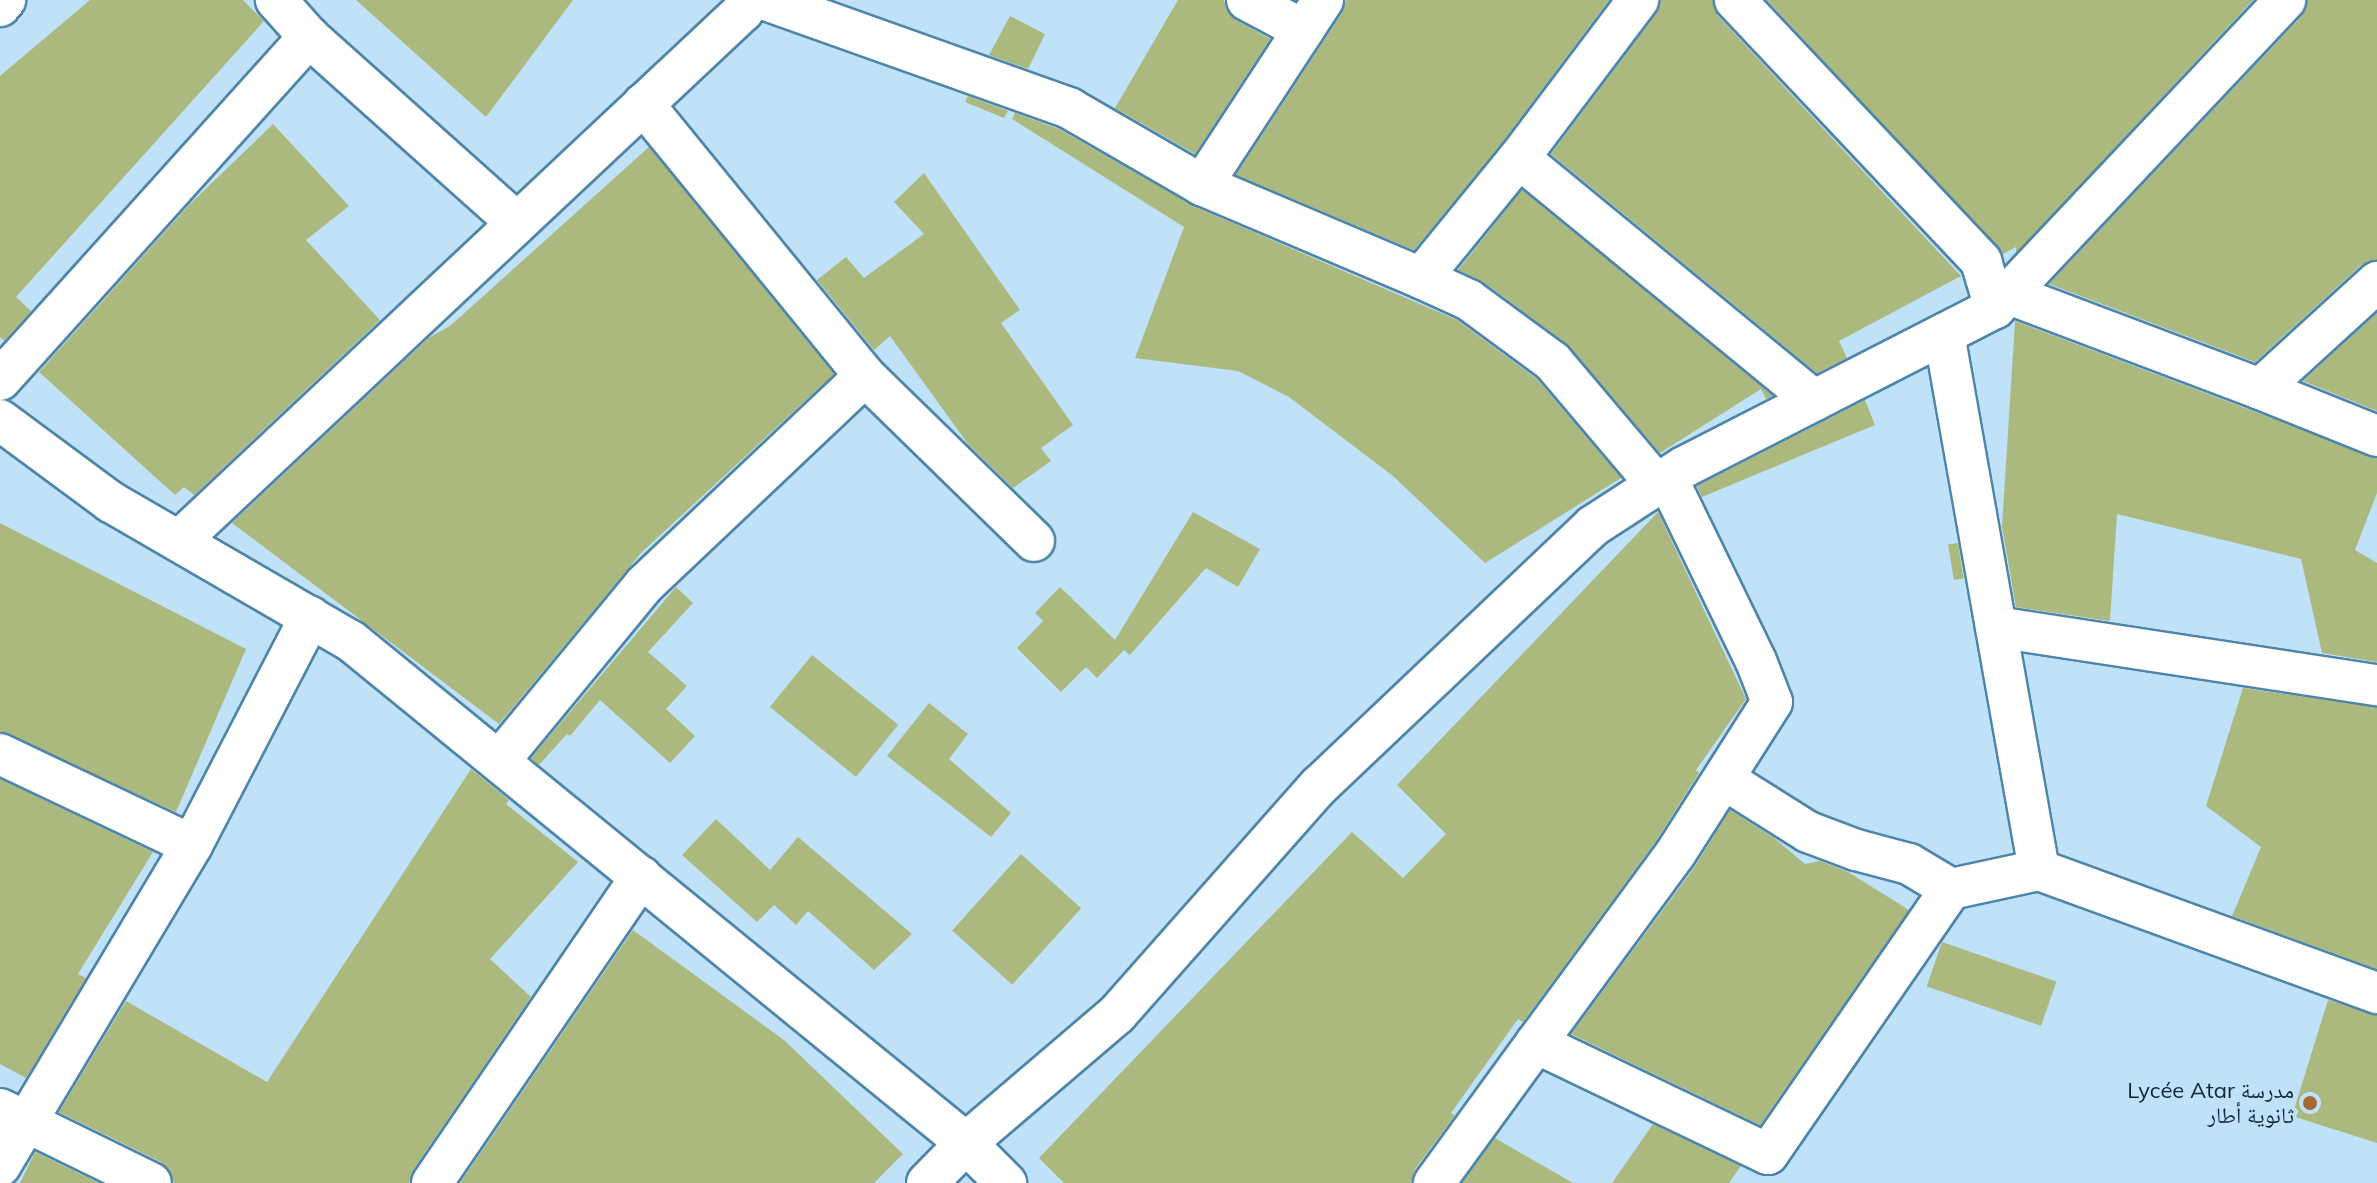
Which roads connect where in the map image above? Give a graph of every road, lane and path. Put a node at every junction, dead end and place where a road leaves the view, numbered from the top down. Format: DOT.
graph roads {
  1 [pos="5,0"];
  2 [pos="276,0"];
  3 [pos="749,0"];
  4 [pos="766,0"];
  5 [pos="1247,0"];
  6 [pos="1638,0"];
  7 [pos="1735,0"];
  8 [pos="2285,0"];
  9 [pos="0,6"];
  10 [pos="1313,15"];
  11 [pos="309,37"];
  12 [pos="643,104"];
  13 [pos="1519,158"];
  14 [pos="1202,185"];
  15 [pos="517,223"];
  16 [pos="1421,278"];
  17 [pos="2377,282"];
  18 [pos="2002,301"];
  19 [pos="1944,334"];
  20 [pos="865,376"];
  21 [pos="0,380"];
  22 [pos="2260,389"];
  23 [pos="1814,400"];
  24 [pos="0,420"];
  25 [pos="2377,436"];
  26 [pos="1662,482"];
  27 [pos="179,541"];
  28 [pos="1034,541"];
  29 [pos="310,617"];
  30 [pos="1996,627"];
  31 [pos="2377,685"];
  32 [pos="0,754"];
  33 [pos="499,761"];
  34 [pos="1724,779"];
  35 [pos="192,845"];
  36 [pos="2039,870"];
  37 [pos="641,877"];
  38 [pos="1951,889"];
  39 [pos="2377,993"];
  40 [pos="1536,1043"];
  41 [pos="14,1116"];
  42 [pos="966,1143"];
  43 [pos="0,1166"];
  44 [pos="1761,1168"];
  45 [pos="151,1183"];
  46 [pos="432,1183"];
  47 [pos="927,1183"];
  48 [pos="1006,1183"];
  49 [pos="1434,1183"];
  1 -- 9 [label="street"];
  2 -- 11 [label="street"];
  3 -- 12 [label="street"];
  4 -- 14 [label="street"];
  5 -- 10 [label="street"];
  6 -- 13 [label="street"];
  7 -- 18 [label="street"];
  8 -- 18 [label="street"];
  10 -- 14 [label="street"];
  11 -- 15 [label="street"];
  11 -- 21 [label="street"];
  12 -- 15 [label="street"];
  12 -- 20 [label="street"];
  13 -- 16 [label="street"];
  13 -- 23 [label="street"];
  14 -- 16 [label="street"];
  15 -- 27 [label="street"];
  16 -- 26 [label="street"];
  17 -- 22 [label="street"];
  18 -- 19 [label="street"];
  18 -- 22 [label="street"];
  19 -- 23 [label="street"];
  19 -- 30 [label="street"];
  20 -- 28 [label="street"];
  20 -- 33 [label="street"];
  22 -- 25 [label="street"];
  23 -- 26 [label="street"];
  24 -- 27 [label="street"];
  26 -- 34 [label="street"];
  26 -- 42 [label="street"];
  27 -- 29 [label="street"];
  29 -- 33 [label="street"];
  29 -- 35 [label="street"];
  30 -- 31 [label="street"];
  30 -- 36 [label="street"];
  32 -- 35 [label="street"];
  33 -- 37 [label="street"];
  34 -- 38 [label="street"];
  34 -- 40 [label="street"];
  35 -- 41 [label="street"];
  36 -- 38 [label="street"];
  36 -- 39 [label="street"];
  37 -- 42 [label="street"];
  37 -- 46 [label="street"];
  38 -- 44 [label="street"];
  40 -- 44 [label="street"];
  40 -- 49 [label="street"];
  41 -- 43 [label="street"];
  41 -- 45 [label="street"];
  42 -- 47 [label="street"];
  42 -- 48 [label="street"];
}
